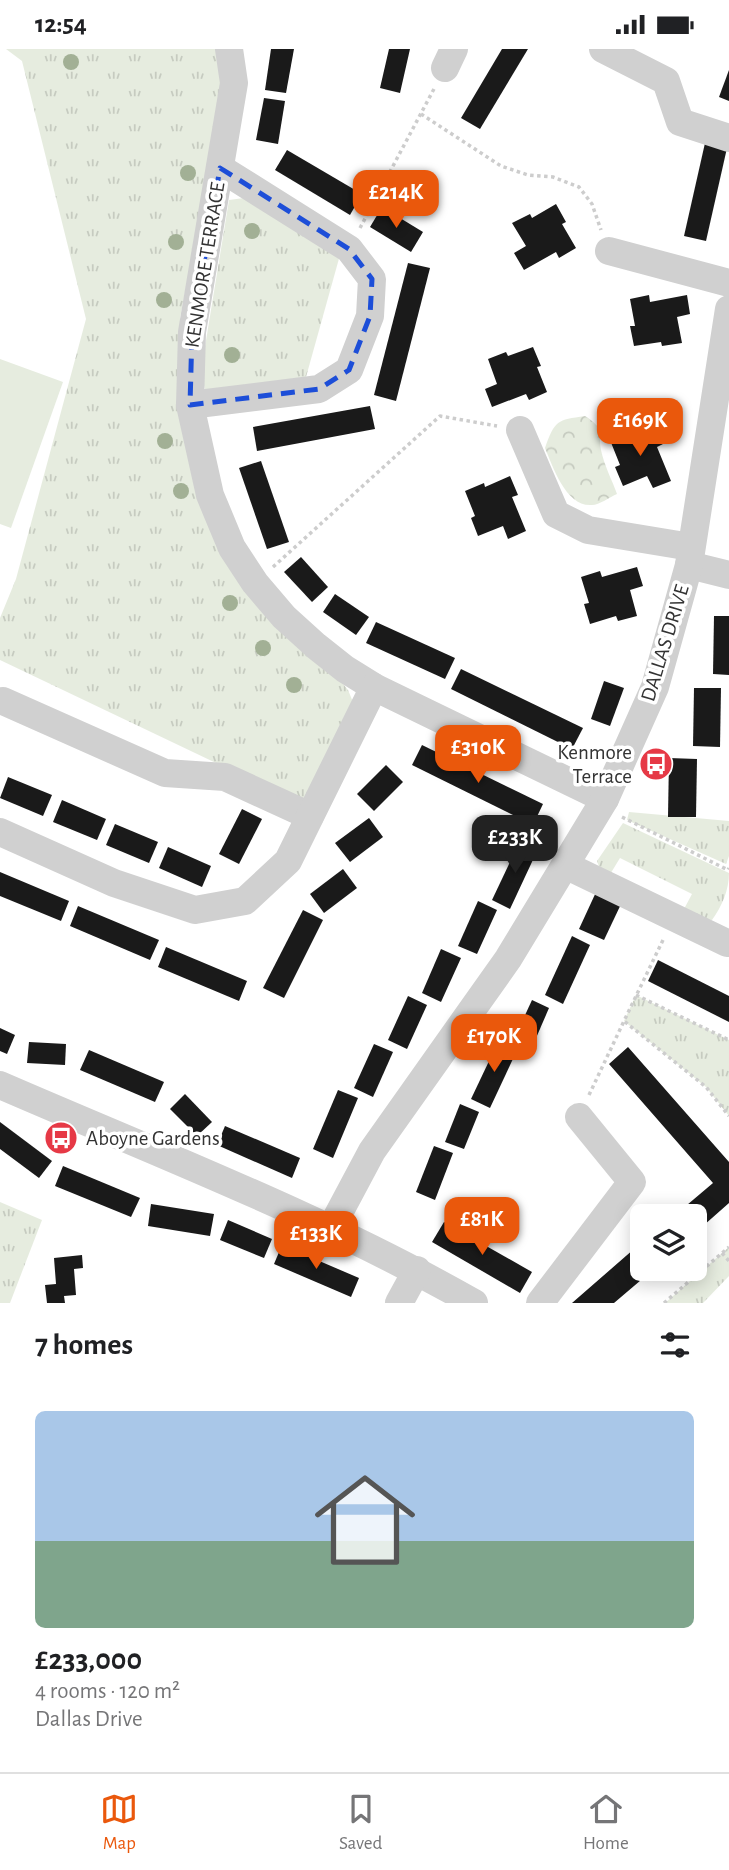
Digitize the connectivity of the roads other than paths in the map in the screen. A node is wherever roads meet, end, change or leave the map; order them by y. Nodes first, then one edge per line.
1 (229, 49) edge
2 (603, 49) edge
3 (729, 138) edge
4 (220, 168) junction
5 (609, 251) road end
6 (729, 283) edge
7 (729, 309) edge
8 (190, 405) junction
9 (520, 430) road end
10 (690, 556) junction
11 (729, 575) edge
12 (374, 687) junction
13 (4, 701) dead end
14 (602, 803) junction
15 (310, 816) junction
16 (0, 832) edge
17 (565, 865) junction
18 (727, 943) edge
19 (0, 1085) edge
20 (579, 1117) road end
21 (331, 1228) junction
22 (417, 1270) junction
23 (399, 1303) edge
24 (474, 1303) edge
25 (540, 1303) edge

1 - 4 street, KENMORE TERRACE
2 - 3 street
4 - 8 street, KENMORE TERRACE
4 - 8 street, KENMORE TERRACE
5 - 6 street
7 - 10 street, DALLAS DRIVE
8 - 12 street, KENMORE TERRACE
9 - 10 street
10 - 11 street
10 - 14 street, DALLAS DRIVE
12 - 14 street, KENMORE TERRACE
12 - 15 street
13 - 15 street
14 - 17 street, DALLAS DRIVE
15 - 16 street
17 - 18 street
17 - 21 street, DALLAS DRIVE
19 - 21 street
20 - 25 street
21 - 22 street
22 - 23 street
22 - 24 street

